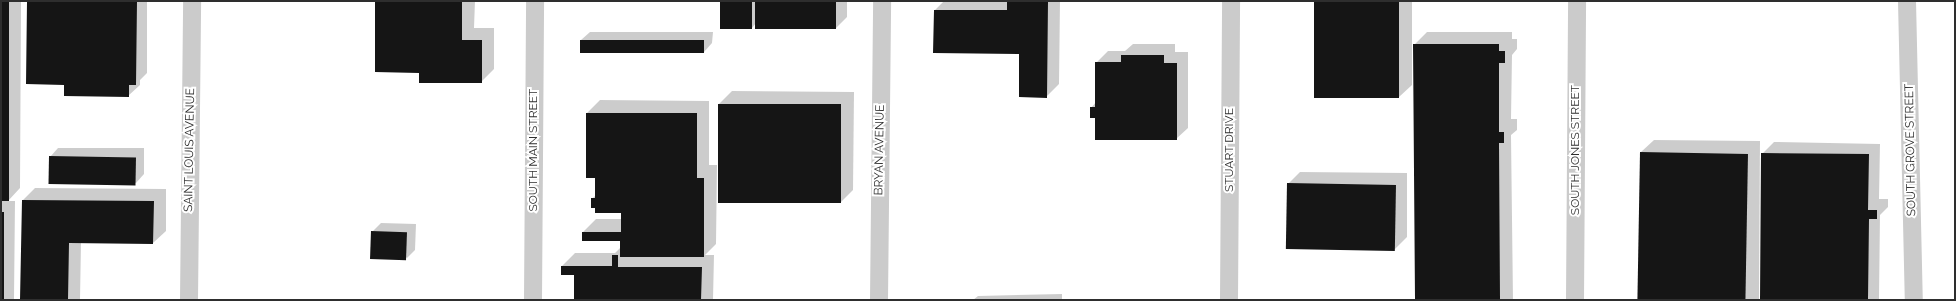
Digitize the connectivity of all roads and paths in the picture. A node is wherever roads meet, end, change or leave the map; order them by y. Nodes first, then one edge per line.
1 (192, 1) edge
2 (535, 1) edge
3 (882, 1) edge
4 (1231, 1) edge
5 (1577, 1) edge
6 (1907, 1) edge
7 (189, 300) edge
8 (533, 300) edge
9 (879, 300) edge
10 (1229, 300) edge
11 (1575, 300) edge
12 (1914, 300) edge

1 - 7 street, SAINT LOUIS AVENUE
2 - 8 street, SOUTH MAIN STREET
3 - 9 street, BRYAN AVENUE
4 - 10 street, STUART DRIVE
5 - 11 street, SOUTH JONES STREET
6 - 12 street, SOUTH GROVE STREET

